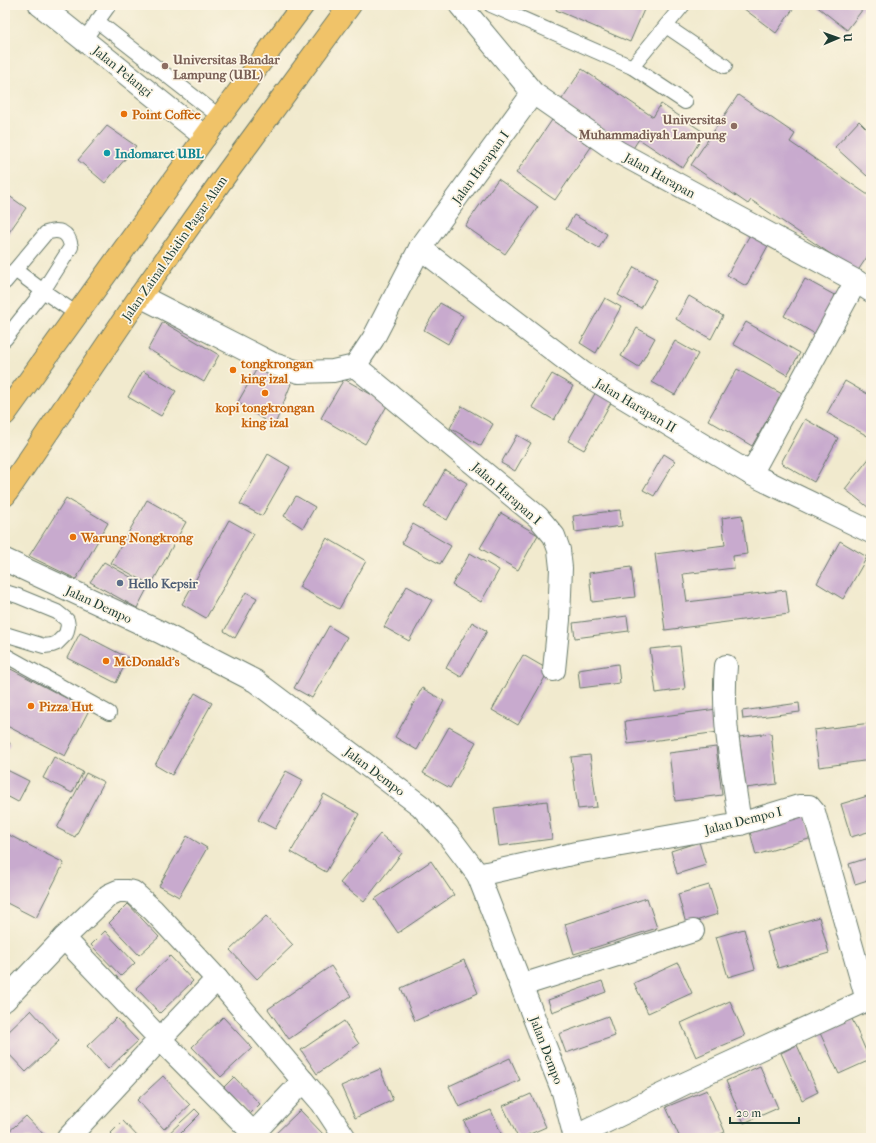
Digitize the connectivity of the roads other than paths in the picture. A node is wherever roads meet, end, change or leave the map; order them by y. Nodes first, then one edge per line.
1 (40, 5) edge
2 (109, 5) edge
3 (303, 5) edge
4 (350, 5) edge
5 (460, 5) edge
6 (491, 5) edge
7 (683, 5) edge
8 (97, 21) junction
9 (666, 26) junction
10 (84, 40) junction
11 (725, 66) dead end
12 (632, 67) junction
13 (533, 93) junction
14 (685, 102) dead end
15 (220, 117) junction
16 (205, 137) junction
17 (420, 248) junction
18 (15, 270) junction
19 (5, 282) edge
20 (864, 286) edge
21 (43, 291) junction
22 (140, 296) junction
23 (77, 314) junction
24 (5, 339) edge
25 (355, 366) junction
26 (5, 414) edge
27 (751, 474) junction
28 (5, 495) edge
29 (871, 532) edge
30 (5, 560) edge
31 (5, 592) edge
32 (5, 634) edge
33 (5, 655) edge
34 (726, 666) dead end
35 (554, 670) dead end
36 (109, 713) dead end
37 (740, 824) junction
38 (478, 875) junction
39 (693, 931) dead end
40 (64, 938) junction
41 (217, 980) junction
42 (522, 985) junction
43 (869, 999) edge
44 (5, 1000) edge
45 (160, 1038) junction
46 (303, 1081) junction
47 (251, 1136) edge
48 (68, 1138) edge
49 (345, 1138) edge
50 (575, 1138) edge

1 - 10 street, Jalan Pelangi
2 - 8 lane
3 - 15 highway
4 - 22 highway, Jalan Zainal Abidin Pagar Alam
5 - 13 street, Jalan Harapan
6 - 12 lane
7 - 9 lane
8 - 10 lane
8 - 15 lane
9 - 11 lane
9 - 12 lane
10 - 16 street, Jalan Pelangi
12 - 14 lane
13 - 17 street, Jalan Harapan I
13 - 20 street, Jalan Harapan
15 - 16 highway
16 - 23 highway
17 - 25 street, Jalan Harapan I
17 - 27 street, Jalan Harapan II
18 - 19 lane
18 - 21 lane
18 - 21 lane
20 - 27 street
21 - 23 lane
21 - 24 lane
22 - 25 street
22 - 28 highway, Jalan Zainal Abidin Pagar Alam
23 - 26 highway
25 - 35 street, Jalan Harapan I
27 - 29 street, Jalan Harapan II
30 - 38 street, Jalan Dempo
31 - 32 lane
33 - 36 lane
34 - 37 street
37 - 38 street, Jalan Dempo I
37 - 43 street, Jalan Dempo I
38 - 42 street, Jalan Dempo
39 - 42 street
40 - 41 street
40 - 44 street
40 - 45 street
41 - 45 street
41 - 46 street
42 - 50 street, Jalan Dempo
43 - 50 street
45 - 47 street
45 - 48 street
46 - 47 street
46 - 49 street

